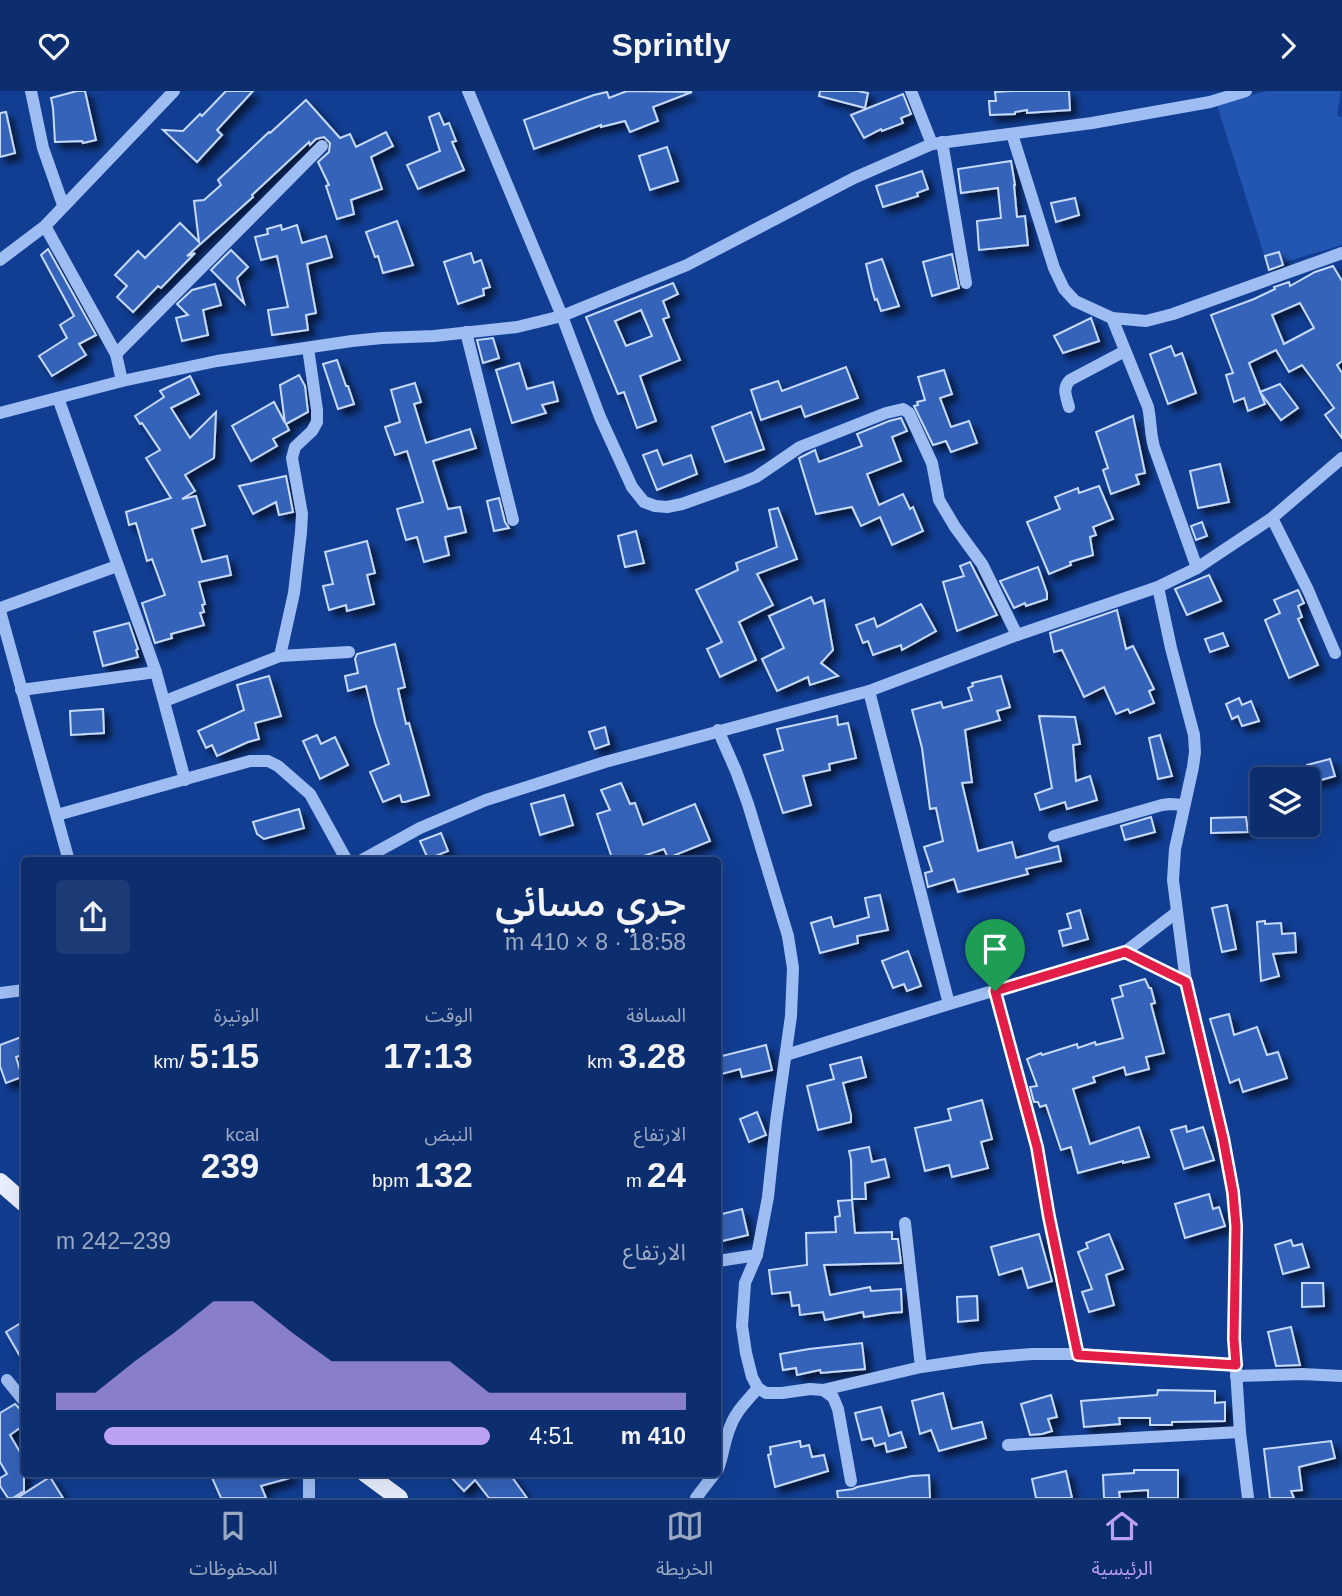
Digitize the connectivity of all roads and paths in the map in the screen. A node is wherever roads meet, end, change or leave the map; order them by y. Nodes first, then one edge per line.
1 (30, 91) edge
2 (174, 91) edge
3 (468, 91) edge
4 (911, 91) edge
5 (1247, 91) edge
6 (1208, 96) edge
7 (1012, 134) junction
8 (937, 143) junction
9 (322, 146) dead end
10 (63, 205) junction
11 (45, 226) junction
12 (1342, 253) edge
13 (0, 260) edge
14 (965, 283) dead end
15 (562, 316) junction
16 (1112, 319) junction
17 (466, 332) junction
18 (308, 348) junction
19 (1125, 351) junction
20 (116, 354) junction
21 (122, 381) junction
22 (58, 398) junction
23 (1069, 407) dead end
24 (0, 413) edge
25 (1342, 459) edge
26 (1272, 518) junction
27 (513, 520) dead end
28 (117, 566) junction
29 (1197, 568) junction
30 (1158, 587) junction
31 (0, 609) edge
32 (1017, 635) junction
33 (349, 652) dead end
34 (1335, 653) dead end
35 (280, 656) junction
36 (156, 672) junction
37 (22, 690) junction
38 (869, 691) junction
39 (165, 701) junction
40 (718, 730) junction
41 (185, 779) junction
42 (1184, 805) junction
43 (57, 815) junction
44 (1054, 836) dead end
45 (68, 857) edge
46 (345, 857) edge
47 (367, 857) edge
48 (1177, 912) junction
49 (1125, 952) junction
50 (1186, 982) junction
51 (21, 990) edge
52 (995, 991) junction
53 (0, 993) edge
54 (949, 1004) junction
55 (786, 1055) junction
56 (0, 1182) edge
57 (21, 1200) edge
58 (905, 1223) dead end
59 (757, 1255) junction
60 (721, 1261) edge
61 (1078, 1355) junction
62 (921, 1367) junction
63 (1236, 1370) junction
64 (1342, 1376) edge
65 (7, 1380) dead end
66 (758, 1388) junction
67 (823, 1390) junction
68 (21, 1397) edge
69 (1240, 1432) junction
70 (1008, 1445) dead end
71 (721, 1461) edge
72 (309, 1477) edge
73 (371, 1477) edge
74 (712, 1477) edge
75 (851, 1481) dead end
76 (309, 1498) edge
77 (400, 1498) edge
78 (696, 1498) edge
79 (1248, 1498) edge

1 - 10 street
2 - 10 street
3 - 15 street
4 - 8 street
5 - 6 street
6 - 7 street
7 - 8 street
7 - 16 street
8 - 14 street
8 - 15 street
9 - 20 street
10 - 11 street
11 - 13 street
11 - 20 street
12 - 16 street
15 - 17 street
15 - 32 street
16 - 19 street
17 - 18 street
17 - 27 street
18 - 21 street
18 - 35 street
19 - 23 street
19 - 29 street
20 - 21 street
21 - 22 street
22 - 24 street
22 - 28 street
25 - 26 street
26 - 29 street
26 - 34 street
28 - 31 street
28 - 36 street
29 - 30 street
30 - 32 street
30 - 42 street
31 - 37 street
32 - 38 street
33 - 35 street
35 - 39 street
36 - 37 street
36 - 39 street
37 - 43 street
38 - 40 street
38 - 54 street
39 - 41 street
40 - 47 street
40 - 55 street
41 - 43 street
41 - 46 street
42 - 44 street
42 - 48 street
43 - 45 street
48 - 49 street
48 - 50 street
49 - 50 street
49 - 52 street
50 - 63 street
51 - 53 street
52 - 54 street
52 - 61 street
54 - 55 street
55 - 59 street
56 - 57 main road
58 - 62 street
59 - 60 street
59 - 66 street
61 - 62 street
61 - 63 street
62 - 67 street
63 - 64 street
63 - 69 street
65 - 68 street
66 - 67 street
66 - 71 street
67 - 75 street
69 - 70 street
69 - 79 street
72 - 76 street
73 - 77 main road
74 - 78 street

